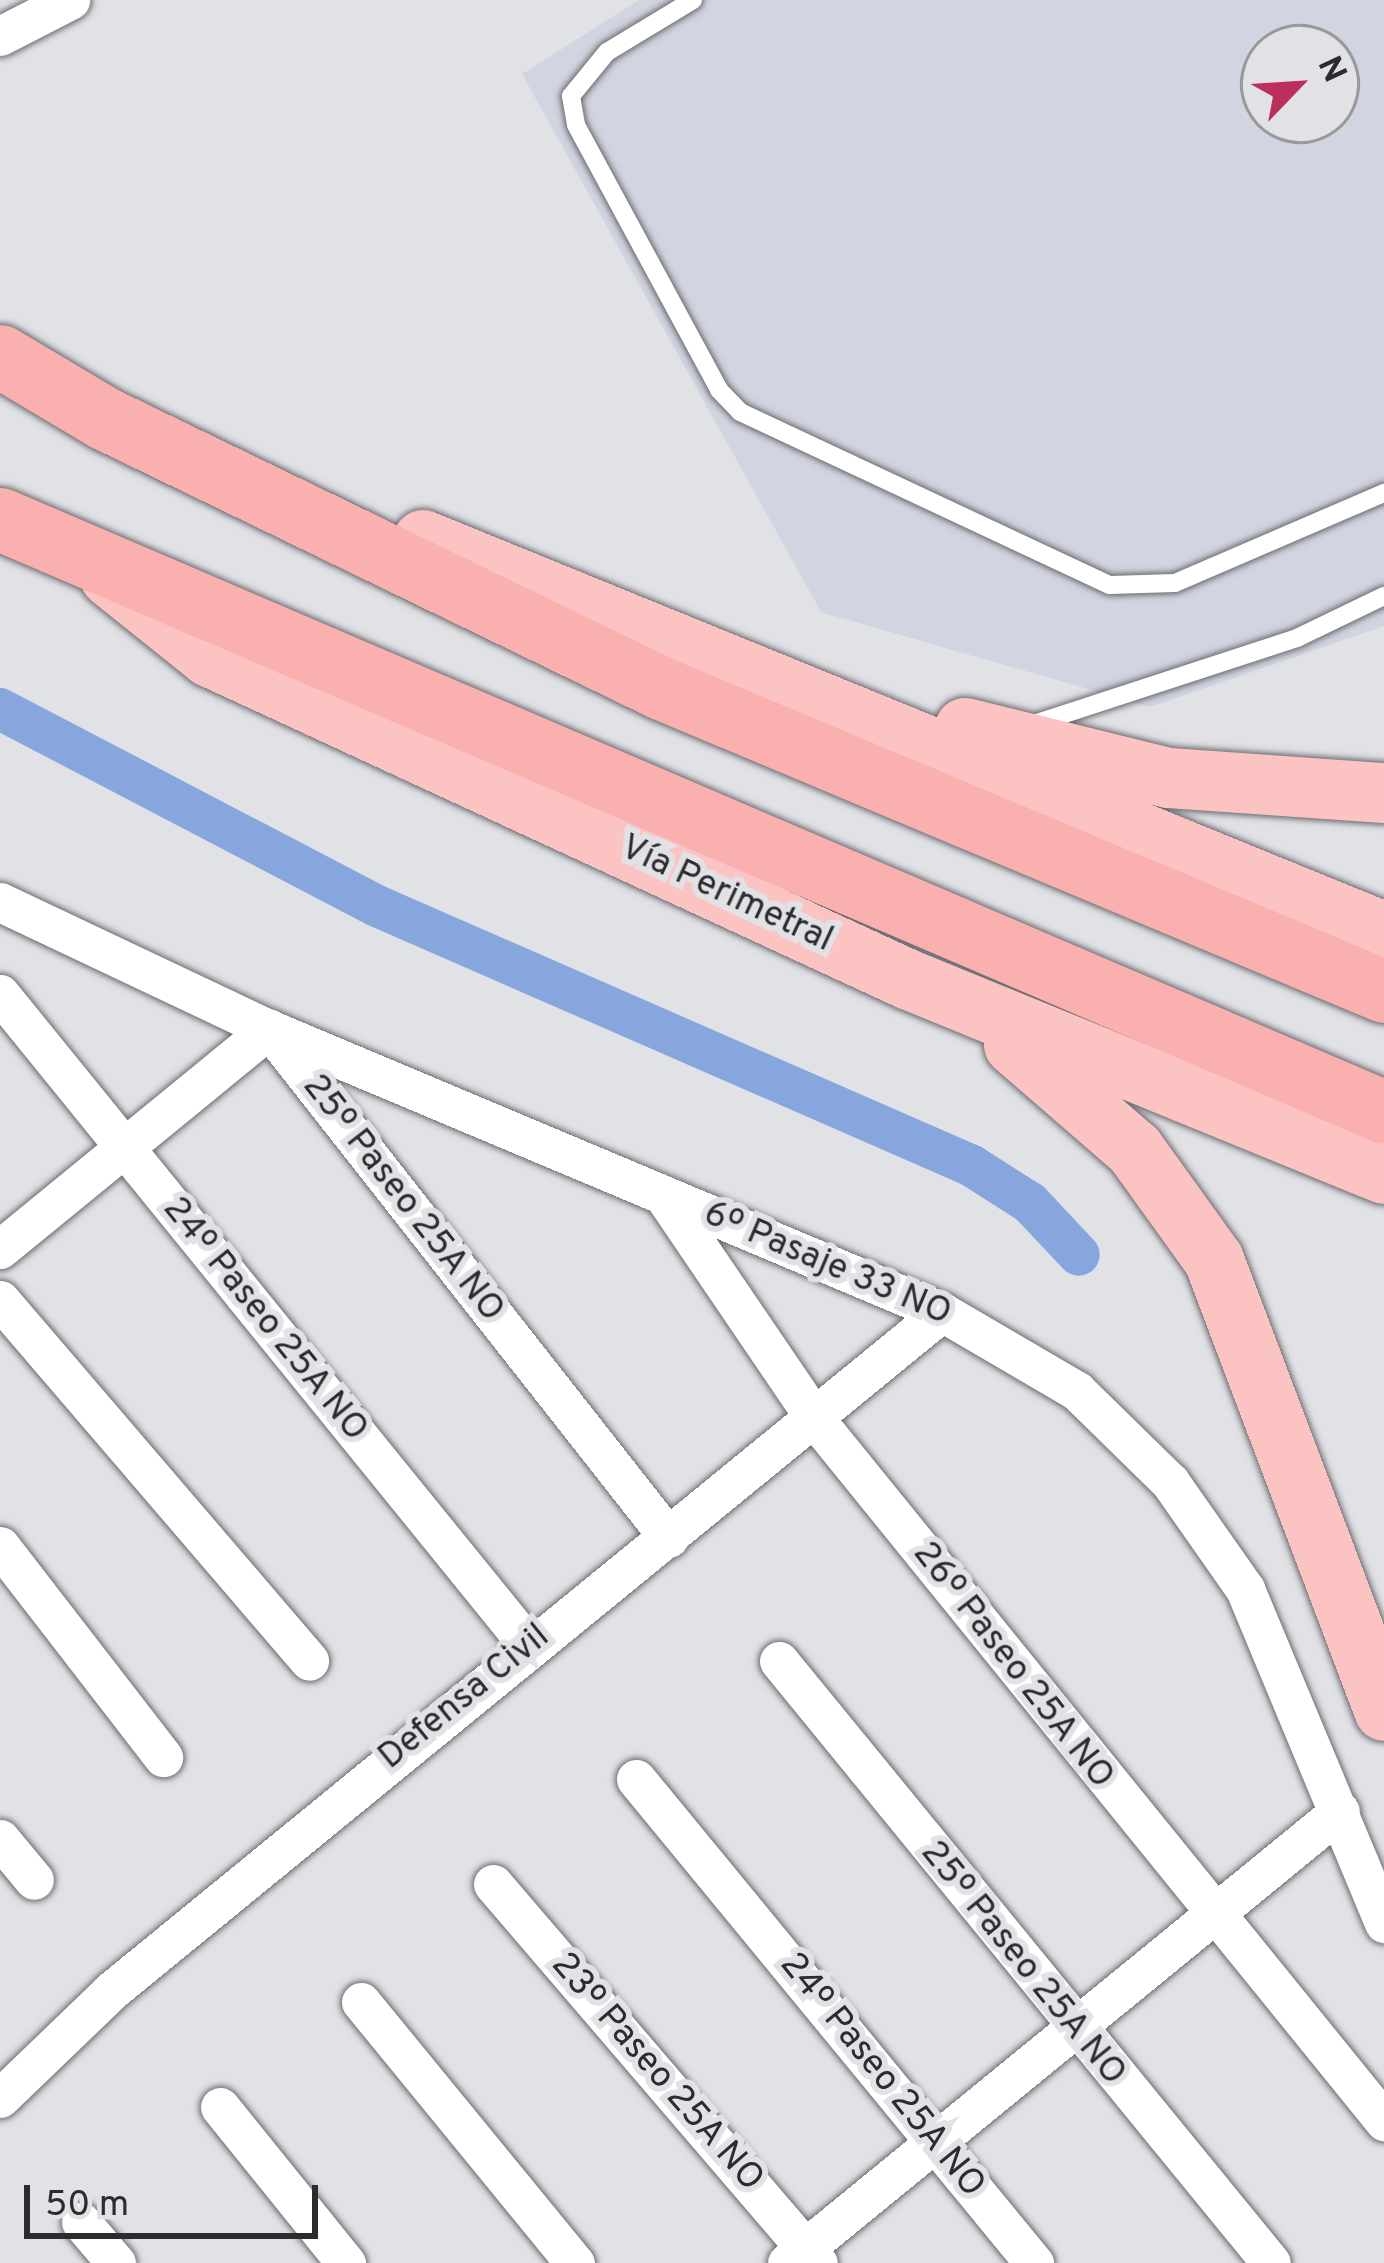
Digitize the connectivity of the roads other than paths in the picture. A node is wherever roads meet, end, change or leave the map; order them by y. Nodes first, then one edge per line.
1 (70, 0) edge
2 (693, 0) edge
3 (0, 36) edge
4 (0, 356) edge
5 (104, 418) junction
6 (1384, 493) edge
7 (0, 519) edge
8 (95, 566) junction
9 (1384, 596) edge
10 (809, 694) junction
11 (1000, 735) junction
12 (1384, 793) edge
13 (0, 902) edge
14 (1384, 932) edge
15 (907, 979) junction
16 (1384, 991) edge
17 (0, 994) edge
18 (269, 1029) junction
19 (1384, 1112) edge
20 (121, 1144) junction
21 (1384, 1174) edge
22 (663, 1195) junction
23 (0, 1249) edge
24 (0, 1300) edge
25 (942, 1312) junction
26 (815, 1418) junction
27 (668, 1538) junction
28 (0, 1546) edge
29 (529, 1646) junction
30 (309, 1661) dead end
31 (779, 1661) dead end
32 (1384, 1711) edge
33 (163, 1757) dead end
34 (636, 1779) dead end
35 (1340, 1811) junction
36 (0, 1839) edge
37 (34, 1880) dead end
38 (493, 1884) dead end
39 (1210, 1917) junction
40 (1384, 1923) edge
41 (362, 2002) dead end
42 (1072, 2029) junction
43 (0, 2098) edge
44 (220, 2107) dead end
45 (1384, 2120) edge
46 (935, 2140) junction
47 (81, 2222) dead end
48 (804, 2258) edge
49 (116, 2263) edge
50 (346, 2263) edge
51 (575, 2263) edge
52 (1034, 2263) edge
53 (1271, 2263) edge

1 - 3 street
2 - 6 lane
4 - 5 highway
5 - 10 main road
5 - 16 highway
7 - 8 highway, Vía Perimetral
8 - 15 main road, Vía Perimetral
8 - 19 highway, Vía Perimetral
9 - 11 lane
10 - 11 main road
10 - 14 main road
11 - 12 main road
13 - 18 street, 6º Pasaje 33 NO
15 - 21 main road, Vía Perimetral
15 - 32 main road
17 - 20 street, 24º Paseo 25A NO
18 - 20 street
18 - 22 street, 6º Pasaje 33 NO
18 - 27 street, 25º Paseo 25A NO
20 - 23 street
20 - 29 street, 24º Paseo 25A NO
22 - 25 street, 6º Pasaje 33 NO
22 - 26 street, 26º Paseo 25A NO
24 - 30 street
25 - 26 street, Defensa Civil
25 - 35 street, 6º Pasaje 33 NO
26 - 27 street, Defensa Civil
26 - 39 street, 26º Paseo 25A NO
27 - 29 street, Defensa Civil
28 - 33 street
29 - 43 street, Defensa Civil
31 - 42 street, 25º Paseo 25A NO
34 - 46 street, 24º Paseo 25A NO
35 - 39 street
35 - 40 street, 6º Pasaje 33 NO
36 - 37 street
38 - 48 street, 23º Paseo 25A NO
39 - 42 street
39 - 45 street, 26º Paseo 25A NO
41 - 51 street
42 - 46 street
42 - 53 street, 25º Paseo 25A NO
44 - 50 street
46 - 48 street
46 - 52 street, 24º Paseo 25A NO
47 - 49 street

